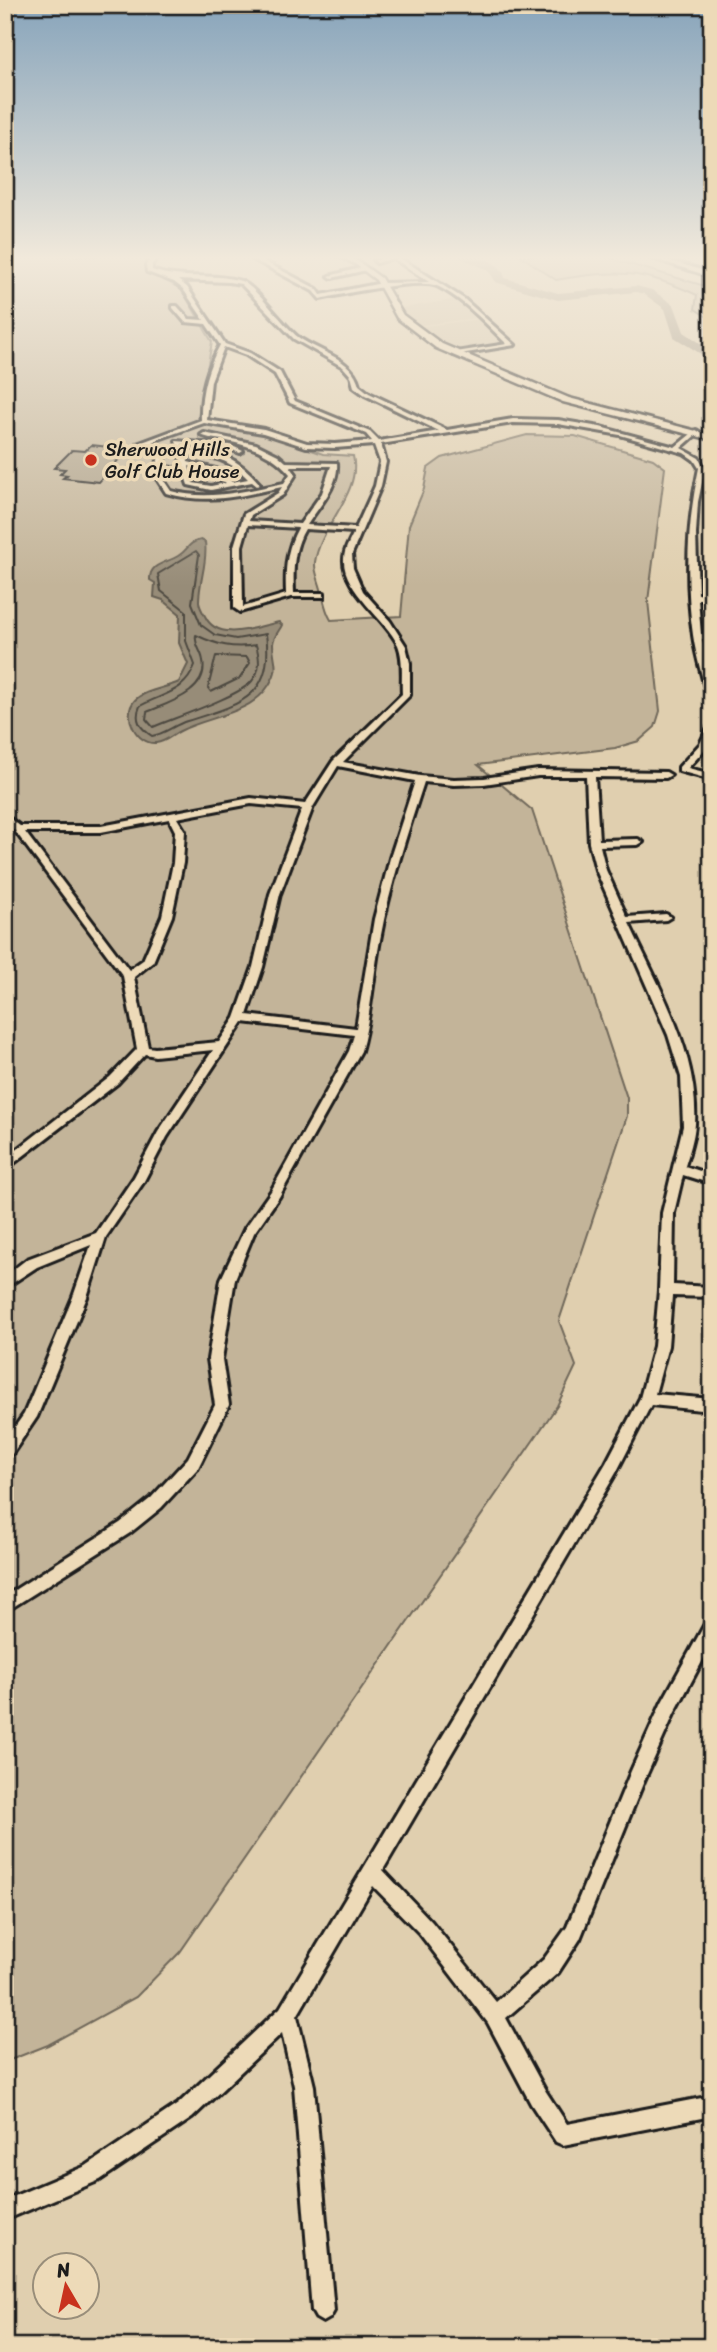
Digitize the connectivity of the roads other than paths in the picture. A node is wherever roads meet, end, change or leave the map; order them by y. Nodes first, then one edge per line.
1 (215, 366) edge
2 (267, 366) edge
3 (345, 366) edge
4 (483, 366) edge
5 (204, 420) junction
6 (447, 432) junction
7 (696, 432) junction
8 (204, 435) dead end
9 (712, 438) edge
10 (377, 443) junction
11 (676, 449) junction
12 (240, 451) dead end
13 (184, 453) junction
14 (286, 464) junction
15 (187, 468) junction
16 (161, 469) junction
17 (253, 480) junction
18 (230, 484) junction
19 (288, 484) junction
20 (262, 489) junction
21 (245, 523) junction
22 (303, 526) junction
23 (359, 530) junction
24 (290, 595) junction
25 (321, 595) dead end
26 (694, 596) junction
27 (712, 597) edge
28 (696, 636) junction
29 (712, 637) edge
30 (710, 680) edge
31 (712, 699) edge
32 (712, 727) edge
33 (336, 763) junction
34 (590, 773) junction
35 (666, 775) dead end
36 (712, 777) edge
37 (420, 779) junction
38 (308, 807) junction
39 (172, 817) junction
40 (5, 818) edge
41 (18, 829) junction
42 (638, 842) dead end
43 (594, 844) junction
44 (666, 917) dead end
45 (623, 920) junction
46 (128, 976) junction
47 (240, 1018) junction
48 (362, 1032) junction
49 (222, 1045) junction
50 (143, 1050) junction
51 (5, 1166) edge
52 (680, 1169) junction
53 (712, 1180) edge
54 (100, 1236) junction
55 (5, 1283) edge
56 (666, 1290) junction
57 (712, 1292) edge
58 (647, 1399) junction
59 (712, 1405) edge
60 (5, 1453) edge
61 (5, 1605) edge
62 (712, 1627) edge
63 (370, 1871) junction
64 (288, 2015) junction
65 (495, 2016) junction
66 (712, 2106) edge
67 (5, 2210) edge
68 (323, 2311) dead end

1 - 5 street
2 - 10 street
3 - 6 street
4 - 7 street
5 - 10 street
5 - 16 street
6 - 10 street
6 - 11 street
7 - 9 street
7 - 11 street
8 - 14 street
10 - 23 street
11 - 26 street
12 - 13 street
13 - 15 street
13 - 17 street
14 - 19 street
14 - 22 street
15 - 16 street
15 - 18 street
15 - 18 street
16 - 20 street
17 - 18 street
17 - 20 street
19 - 20 street
19 - 21 street
21 - 22 street
21 - 24 street
22 - 23 street
22 - 24 street
23 - 33 street
24 - 25 street
26 - 27 street
26 - 28 street
28 - 29 street
28 - 30 street
30 - 31 street
32 - 36 street
33 - 37 street
33 - 38 street
34 - 35 street
34 - 37 street
34 - 43 street
37 - 48 street
38 - 39 street
38 - 47 street
39 - 41 street
39 - 46 street
40 - 41 street
41 - 46 street
42 - 43 street
43 - 45 street
44 - 45 street
45 - 52 street
46 - 50 street
47 - 48 street
47 - 49 street
48 - 61 street
49 - 50 street
49 - 54 street
50 - 51 street
52 - 53 street
52 - 56 street
54 - 55 street
54 - 60 street
56 - 57 street
56 - 58 street
58 - 59 street
58 - 63 street
62 - 65 street
63 - 64 street
63 - 65 street
64 - 67 street
64 - 68 street
65 - 66 street

